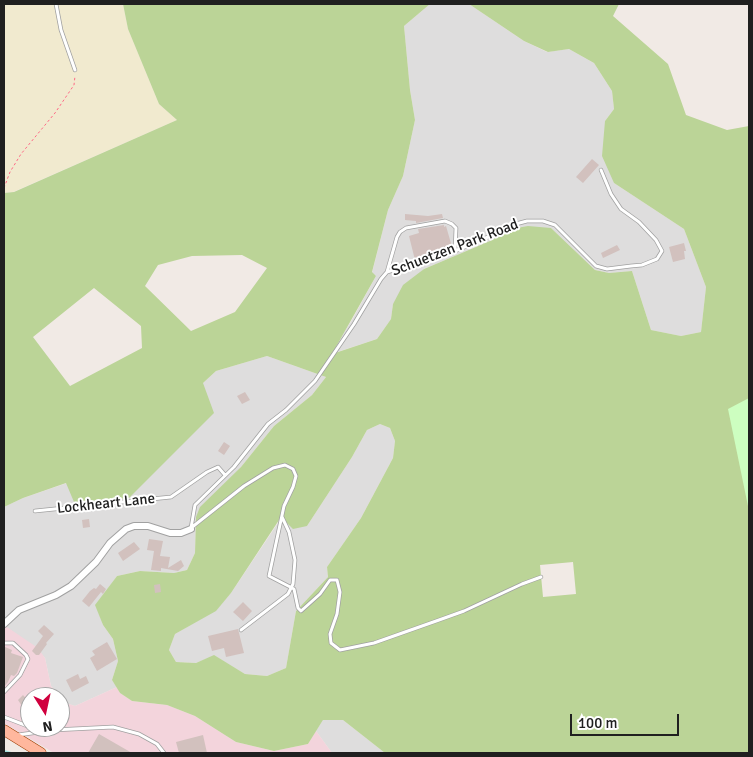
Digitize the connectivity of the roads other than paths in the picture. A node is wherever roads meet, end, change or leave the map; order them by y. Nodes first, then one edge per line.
1 (56, 4) edge
2 (75, 70) road end
3 (601, 170) dead end
4 (455, 251) junction
5 (387, 272) junction
6 (225, 475) junction
7 (35, 512) dead end
8 (282, 517) junction
9 (191, 528) junction
10 (541, 577) dead end
11 (291, 588) junction
12 (4, 624) edge
13 (241, 630) dead end
14 (4, 643) edge
15 (4, 692) edge
16 (4, 717) edge
17 (20, 723) edge
18 (70, 729) edge
19 (8, 732) edge
20 (42, 753) edge
21 (164, 753) edge

1 - 2 lane
3 - 4 lane, Schuetzen Park Road
4 - 5 lane, Schuetzen Park Road
4 - 5 lane
5 - 6 lane, Schuetzen Park Road
6 - 7 lane, Lockheart Lane
6 - 9 lane, Schuetzen Park Road
8 - 9 lane
8 - 11 lane
8 - 11 lane
9 - 12 street
10 - 11 lane
11 - 13 lane
14 - 15 lane
16 - 17 lane
18 - 21 lane
19 - 20 main road

